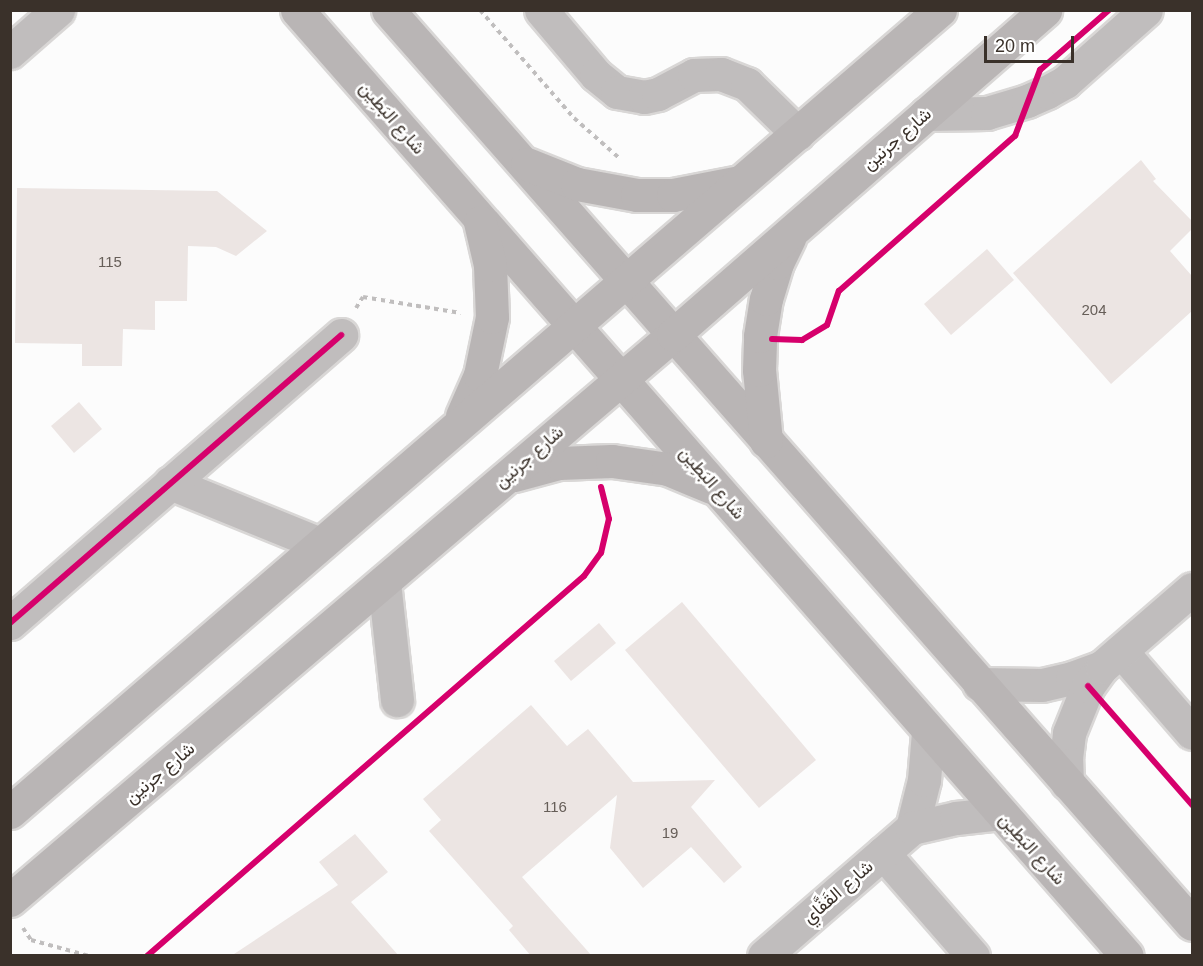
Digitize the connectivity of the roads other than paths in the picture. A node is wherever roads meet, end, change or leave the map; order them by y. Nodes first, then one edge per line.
1 (58, 10) edge
2 (297, 10) edge
3 (388, 10) edge
4 (542, 10) edge
5 (1045, 10) edge
6 (1146, 10) edge
7 (934, 13) edge
8 (10, 52) edge
9 (926, 114) junction
10 (798, 134) junction
11 (519, 160) junction
12 (744, 180) junction
13 (477, 215) junction
14 (793, 230) junction
15 (626, 281) junction
16 (574, 325) junction
17 (341, 335) road end
18 (673, 335) junction
19 (621, 379) junction
20 (455, 427) junction
21 (765, 441) junction
22 (506, 477) junction
23 (170, 483) junction
24 (720, 492) junction
25 (320, 544) junction
26 (384, 582) junction
27 (1192, 589) edge
28 (10, 623) edge
29 (1111, 659) junction
30 (979, 684) junction
31 (397, 700) dead end
32 (1192, 730) edge
33 (928, 732) junction
34 (1066, 783) junction
35 (10, 813) edge
36 (1001, 813) junction
37 (912, 828) junction
38 (883, 853) junction
39 (15, 911) edge
40 (1192, 924) edge
41 (764, 956) edge
42 (973, 956) edge
43 (1127, 956) edge

1 - 8 street
2 - 13 main road, شارع البَطِين
3 - 11 main road
4 - 10 street
5 - 9 main road, شارع جرنين
6 - 9 street
7 - 10 main road
9 - 14 main road, شارع جرنين
10 - 12 main road
11 - 12 main road
11 - 15 main road
12 - 15 main road
13 - 16 main road, شارع البَطِين
13 - 20 main road
14 - 18 main road, شارع جرنين
14 - 21 main road
15 - 16 main road
15 - 18 main road
16 - 19 main road, شارع البَطِين
16 - 20 main road
17 - 23 street
18 - 19 main road, شارع جرنين
18 - 21 main road
19 - 22 main road, شارع جرنين
19 - 24 main road, شارع البَطِين
20 - 25 main road
21 - 30 main road
22 - 24 main road
22 - 26 main road, شارع جرنين
23 - 25 street
23 - 28 street
24 - 33 main road, شارع البَطِين
25 - 35 main road
26 - 31 street
26 - 39 main road, شارع جرنين
27 - 29 street
29 - 30 street
29 - 32 street
29 - 34 street
30 - 34 main road
33 - 36 main road, شارع البَطِين
33 - 37 street
34 - 40 main road
36 - 37 street, شارع القَفَّاي
36 - 43 main road, شارع البَطِين
37 - 38 street, شارع القَفَّاي
38 - 41 street, شارع القَفَّاي
38 - 42 street

